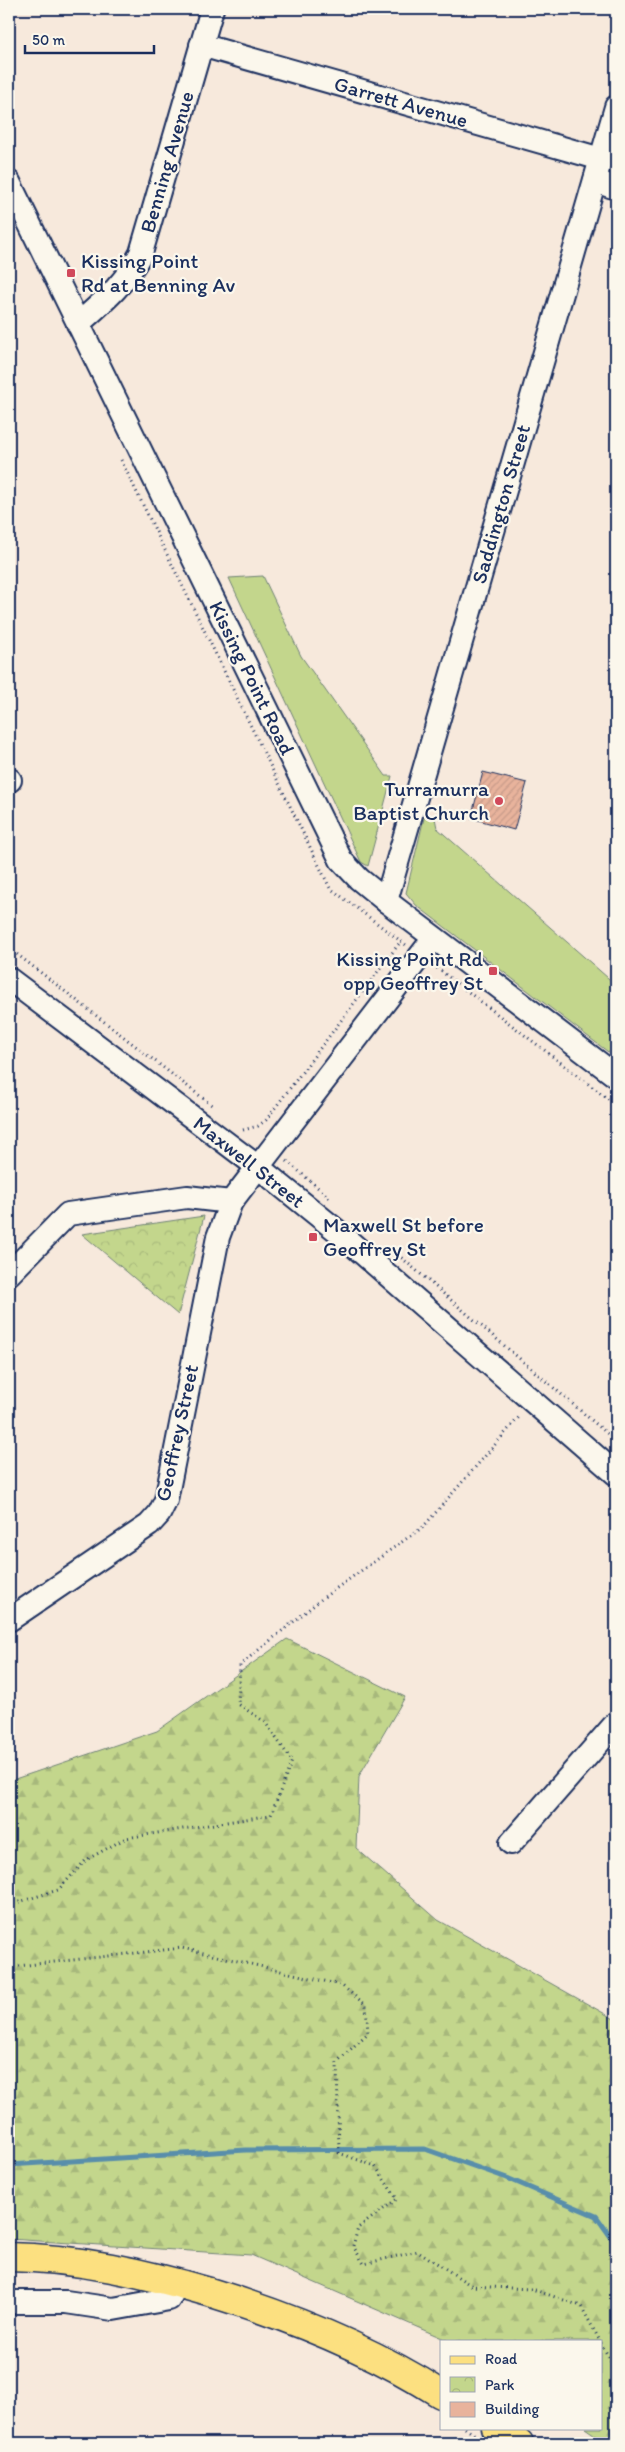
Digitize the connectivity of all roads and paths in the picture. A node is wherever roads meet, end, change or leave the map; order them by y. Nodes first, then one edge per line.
1 (212, 9) edge
2 (201, 45) junction
3 (616, 107) edge
4 (601, 160) junction
5 (595, 181) junction
6 (9, 182) edge
7 (616, 188) edge
8 (78, 324) junction
9 (386, 901) junction
10 (434, 938) junction
11 (401, 941) dead end
12 (9, 948) edge
13 (437, 968) dead end
14 (9, 979) edge
15 (616, 1076) edge
16 (616, 1104) edge
17 (220, 1112) dead end
18 (235, 1124) dead end
19 (243, 1130) junction
20 (251, 1136) dead end
21 (285, 1159) dead end
22 (258, 1167) junction
23 (231, 1202) junction
24 (338, 1204) dead end
25 (383, 1242) dead end
26 (9, 1274) edge
27 (532, 1401) junction
28 (616, 1441) edge
29 (616, 1474) edge
30 (9, 1620) edge
31 (616, 1723) edge
32 (511, 1844) dead end
33 (9, 1904) edge
34 (9, 1967) edge
35 (9, 2256) edge
36 (178, 2283) junction
37 (9, 2302) edge
38 (600, 2340) edge
39 (602, 2344) edge
40 (616, 2371) edge
41 (440, 2393) edge
42 (499, 2430) edge
43 (519, 2443) edge

1 - 2 street, Benning Avenue
2 - 4 street, Garrett Avenue
2 - 8 street, Benning Avenue
3 - 4 street, Saddington Street
4 - 5 street, Saddington Street
5 - 7 street
5 - 9 street, Saddington Street
6 - 8 street, Kissing Point Road
8 - 9 street, Kissing Point Road
9 - 10 street, Kissing Point Road
10 - 15 street, Kissing Point Road
10 - 22 street, Geoffrey Street
11 - 19 path
12 - 17 path
13 - 16 path
14 - 22 street, Maxwell Street
18 - 19 path
19 - 20 path
21 - 24 path
22 - 23 street, Geoffrey Street
22 - 27 street, Maxwell Street
23 - 26 street
23 - 30 street, Geoffrey Street
25 - 28 path
27 - 29 street, Maxwell Street
27 - 33 path
31 - 32 street
34 - 38 path
35 - 36 main road
36 - 37 street
36 - 41 main road
39 - 40 path
42 - 43 main road

